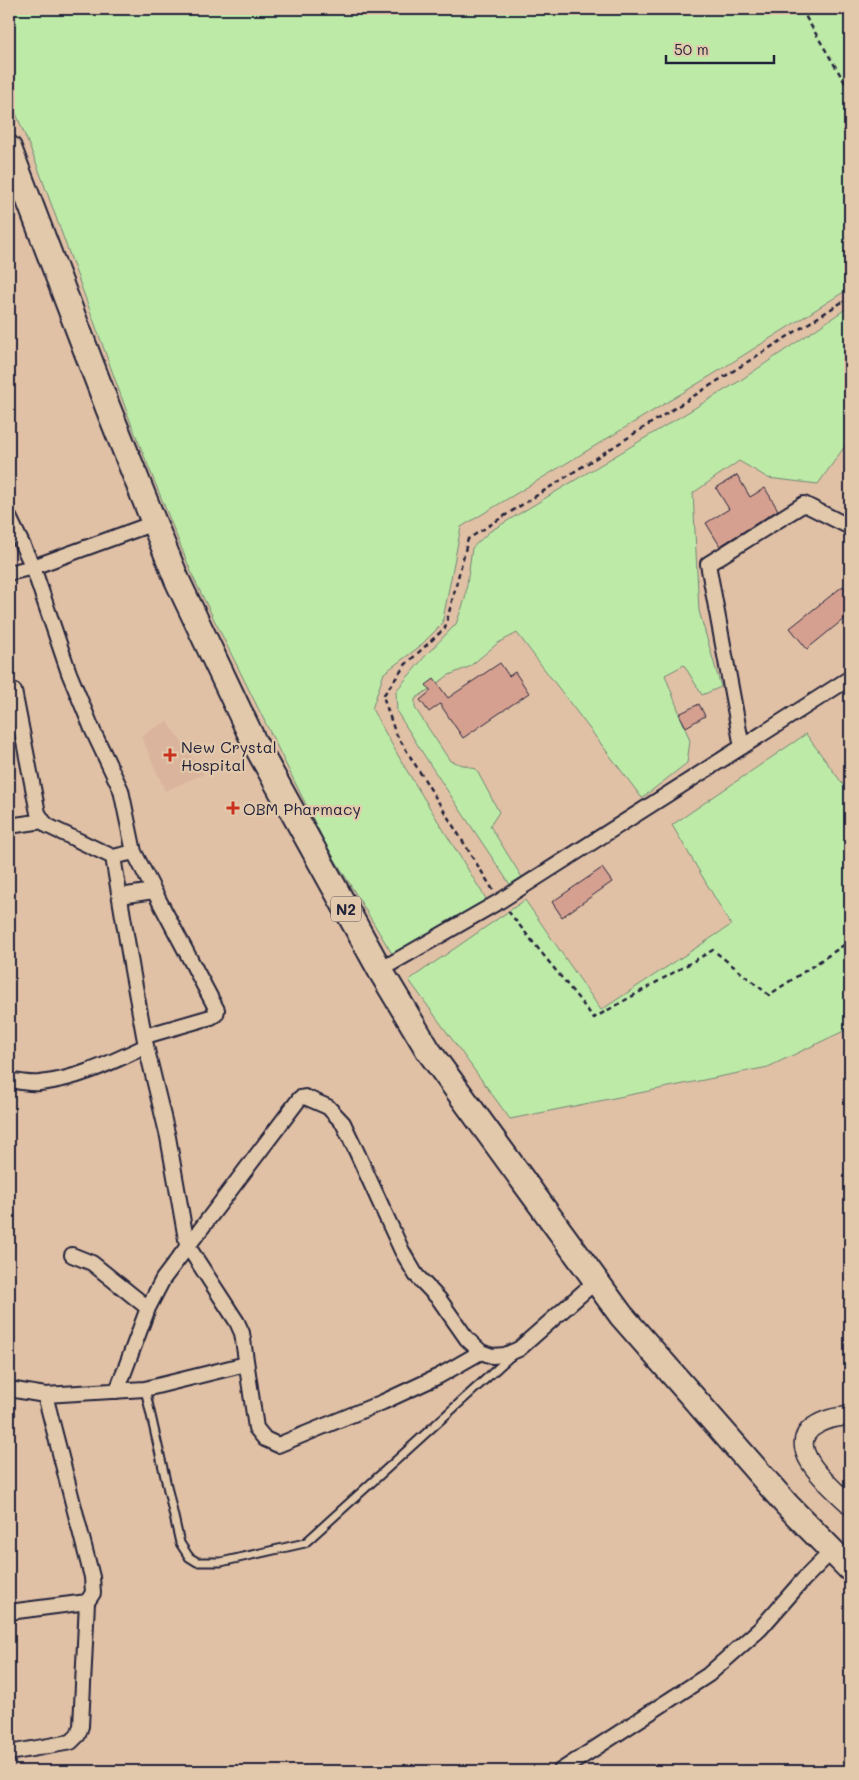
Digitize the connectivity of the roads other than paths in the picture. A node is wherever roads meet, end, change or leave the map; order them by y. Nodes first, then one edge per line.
1 (9, 148) edge
2 (15, 180) edge
3 (9, 517) edge
4 (154, 522) junction
5 (850, 527) edge
6 (33, 568) junction
7 (9, 573) edge
8 (850, 678) edge
9 (14, 691) dead end
10 (742, 747) junction
11 (42, 821) junction
12 (9, 826) edge
13 (134, 852) junction
14 (113, 857) junction
15 (154, 891) junction
16 (120, 896) junction
17 (380, 970) junction
18 (146, 1041) junction
19 (9, 1080) edge
20 (188, 1245) junction
21 (72, 1255) dead end
22 (596, 1281) junction
23 (148, 1308) junction
24 (519, 1349) junction
25 (480, 1352) junction
26 (246, 1364) junction
27 (9, 1389) edge
28 (144, 1389) junction
29 (117, 1391) junction
30 (45, 1395) junction
31 (850, 1416) edge
32 (850, 1505) edge
33 (832, 1551) junction
34 (850, 1569) edge
35 (87, 1602) junction
36 (9, 1612) edge
37 (9, 1753) edge
38 (560, 1771) edge

1 - 2 highway, N2
2 - 4 highway, N2
3 - 6 street
4 - 6 street
4 - 17 highway, N2
5 - 10 street
6 - 7 street
6 - 13 street
8 - 10 street
9 - 11 street
10 - 17 street
11 - 12 street
11 - 14 street
13 - 14 street
13 - 15 street
14 - 16 street
15 - 16 street
15 - 18 street
16 - 18 street
17 - 22 highway, N2
18 - 19 street
18 - 20 street
20 - 23 street
20 - 25 street
20 - 26 street
21 - 23 street
22 - 24 street
22 - 33 highway, N2
23 - 29 street
24 - 25 street
24 - 28 lane
25 - 26 street
26 - 28 street
27 - 30 street
28 - 29 street
29 - 30 street
30 - 35 street
31 - 32 street
33 - 34 highway, N2
33 - 38 street
35 - 36 street
35 - 37 street

